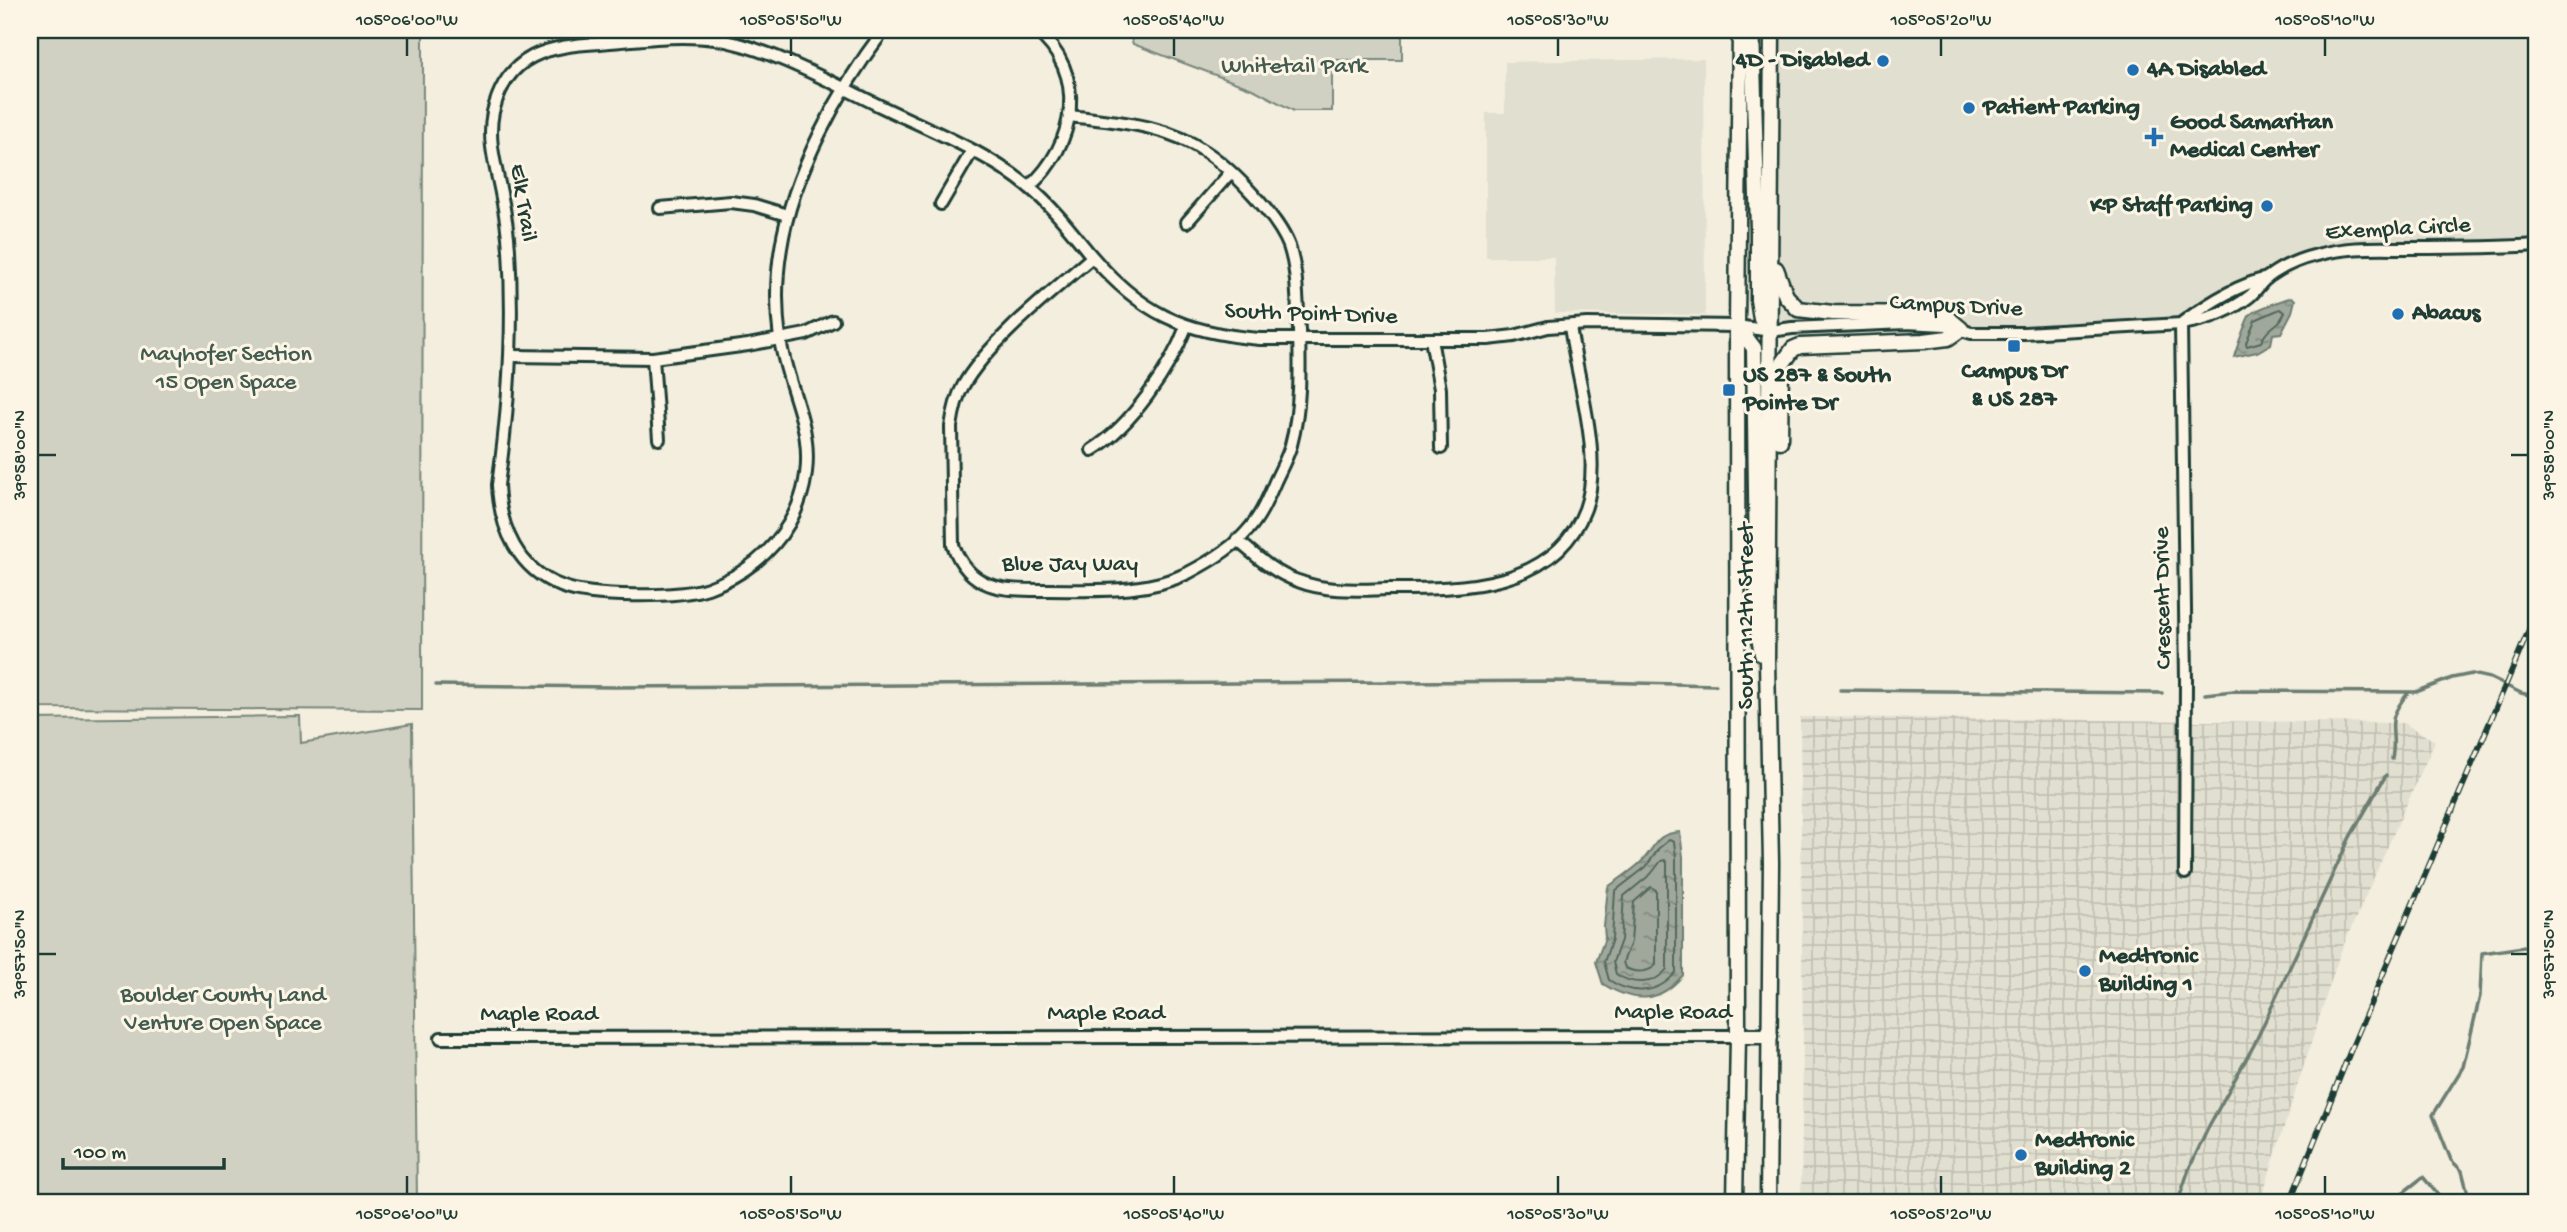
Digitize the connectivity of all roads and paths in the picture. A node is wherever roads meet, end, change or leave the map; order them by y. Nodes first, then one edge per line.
1 (884, 30) edge
2 (1035, 30) edge
3 (1740, 30) edge
4 (1752, 30) edge
5 (1772, 30) edge
6 (845, 89) junction
7 (1070, 116) junction
8 (972, 151) junction
9 (1230, 173) junction
10 (1030, 187) junction
11 (941, 204) dead end
12 (660, 208) dead end
13 (787, 215) junction
14 (1187, 222) dead end
15 (2537, 244) edge
16 (1772, 252) junction
17 (1092, 257) junction
18 (833, 321) dead end
19 (2181, 324) junction
20 (1570, 326) junction
21 (1737, 326) junction
22 (1186, 327) junction
23 (1962, 329) junction
24 (1771, 331) junction
25 (780, 338) junction
26 (1299, 338) junction
27 (1431, 339) junction
28 (512, 356) junction
29 (653, 358) junction
30 (659, 439) dead end
31 (1441, 448) dead end
32 (1092, 450) dead end
33 (1237, 540) junction
34 (1768, 661) junction
35 (2185, 873) dead end
36 (1738, 1036) junction
37 (1770, 1036) junction
38 (441, 1038) dead end
39 (1735, 1202) edge
40 (1768, 1202) edge

1 - 6 street, Elk Trail
2 - 7 street
3 - 21 main road, South 112th Street
4 - 24 main road
5 - 16 main road, South 112th Street
6 - 8 street, South Point Drive
6 - 13 street, Elk Trail
6 - 28 street, Elk Trail
7 - 9 street, Blue Jay Way
7 - 10 street
8 - 10 street, South Point Drive
8 - 11 street
9 - 14 street
9 - 26 street, Blue Jay Way
10 - 17 street, South Point Drive
12 - 13 street
13 - 25 street, Elk Trail
15 - 19 street, Exempla Circle
16 - 23 main road
16 - 24 main road, South 112th Street
17 - 22 street, South Point Drive
17 - 33 street, Blue Jay Way
18 - 25 street
19 - 23 street, Campus Drive
19 - 35 street, Crescent Drive
20 - 21 street, South Point Drive
20 - 27 street, South Point Drive
20 - 33 street
21 - 24 street, South Point Drive
21 - 34 main road
21 - 36 main road, South 112th Street
22 - 26 street, South Point Drive
22 - 32 street
23 - 24 street, Campus Drive
23 - 34 main road
24 - 34 main road, South 112th Street
25 - 28 street, Elk Trail
25 - 29 street
26 - 27 street, South Point Drive
26 - 33 street, Blue Jay Way
27 - 31 street
28 - 29 street
29 - 30 street
34 - 37 main road, South 112th Street
36 - 37 main road, Maple Road
36 - 38 street, Maple Road
36 - 39 main road, South 112th Street
37 - 40 main road, South 112th Street

